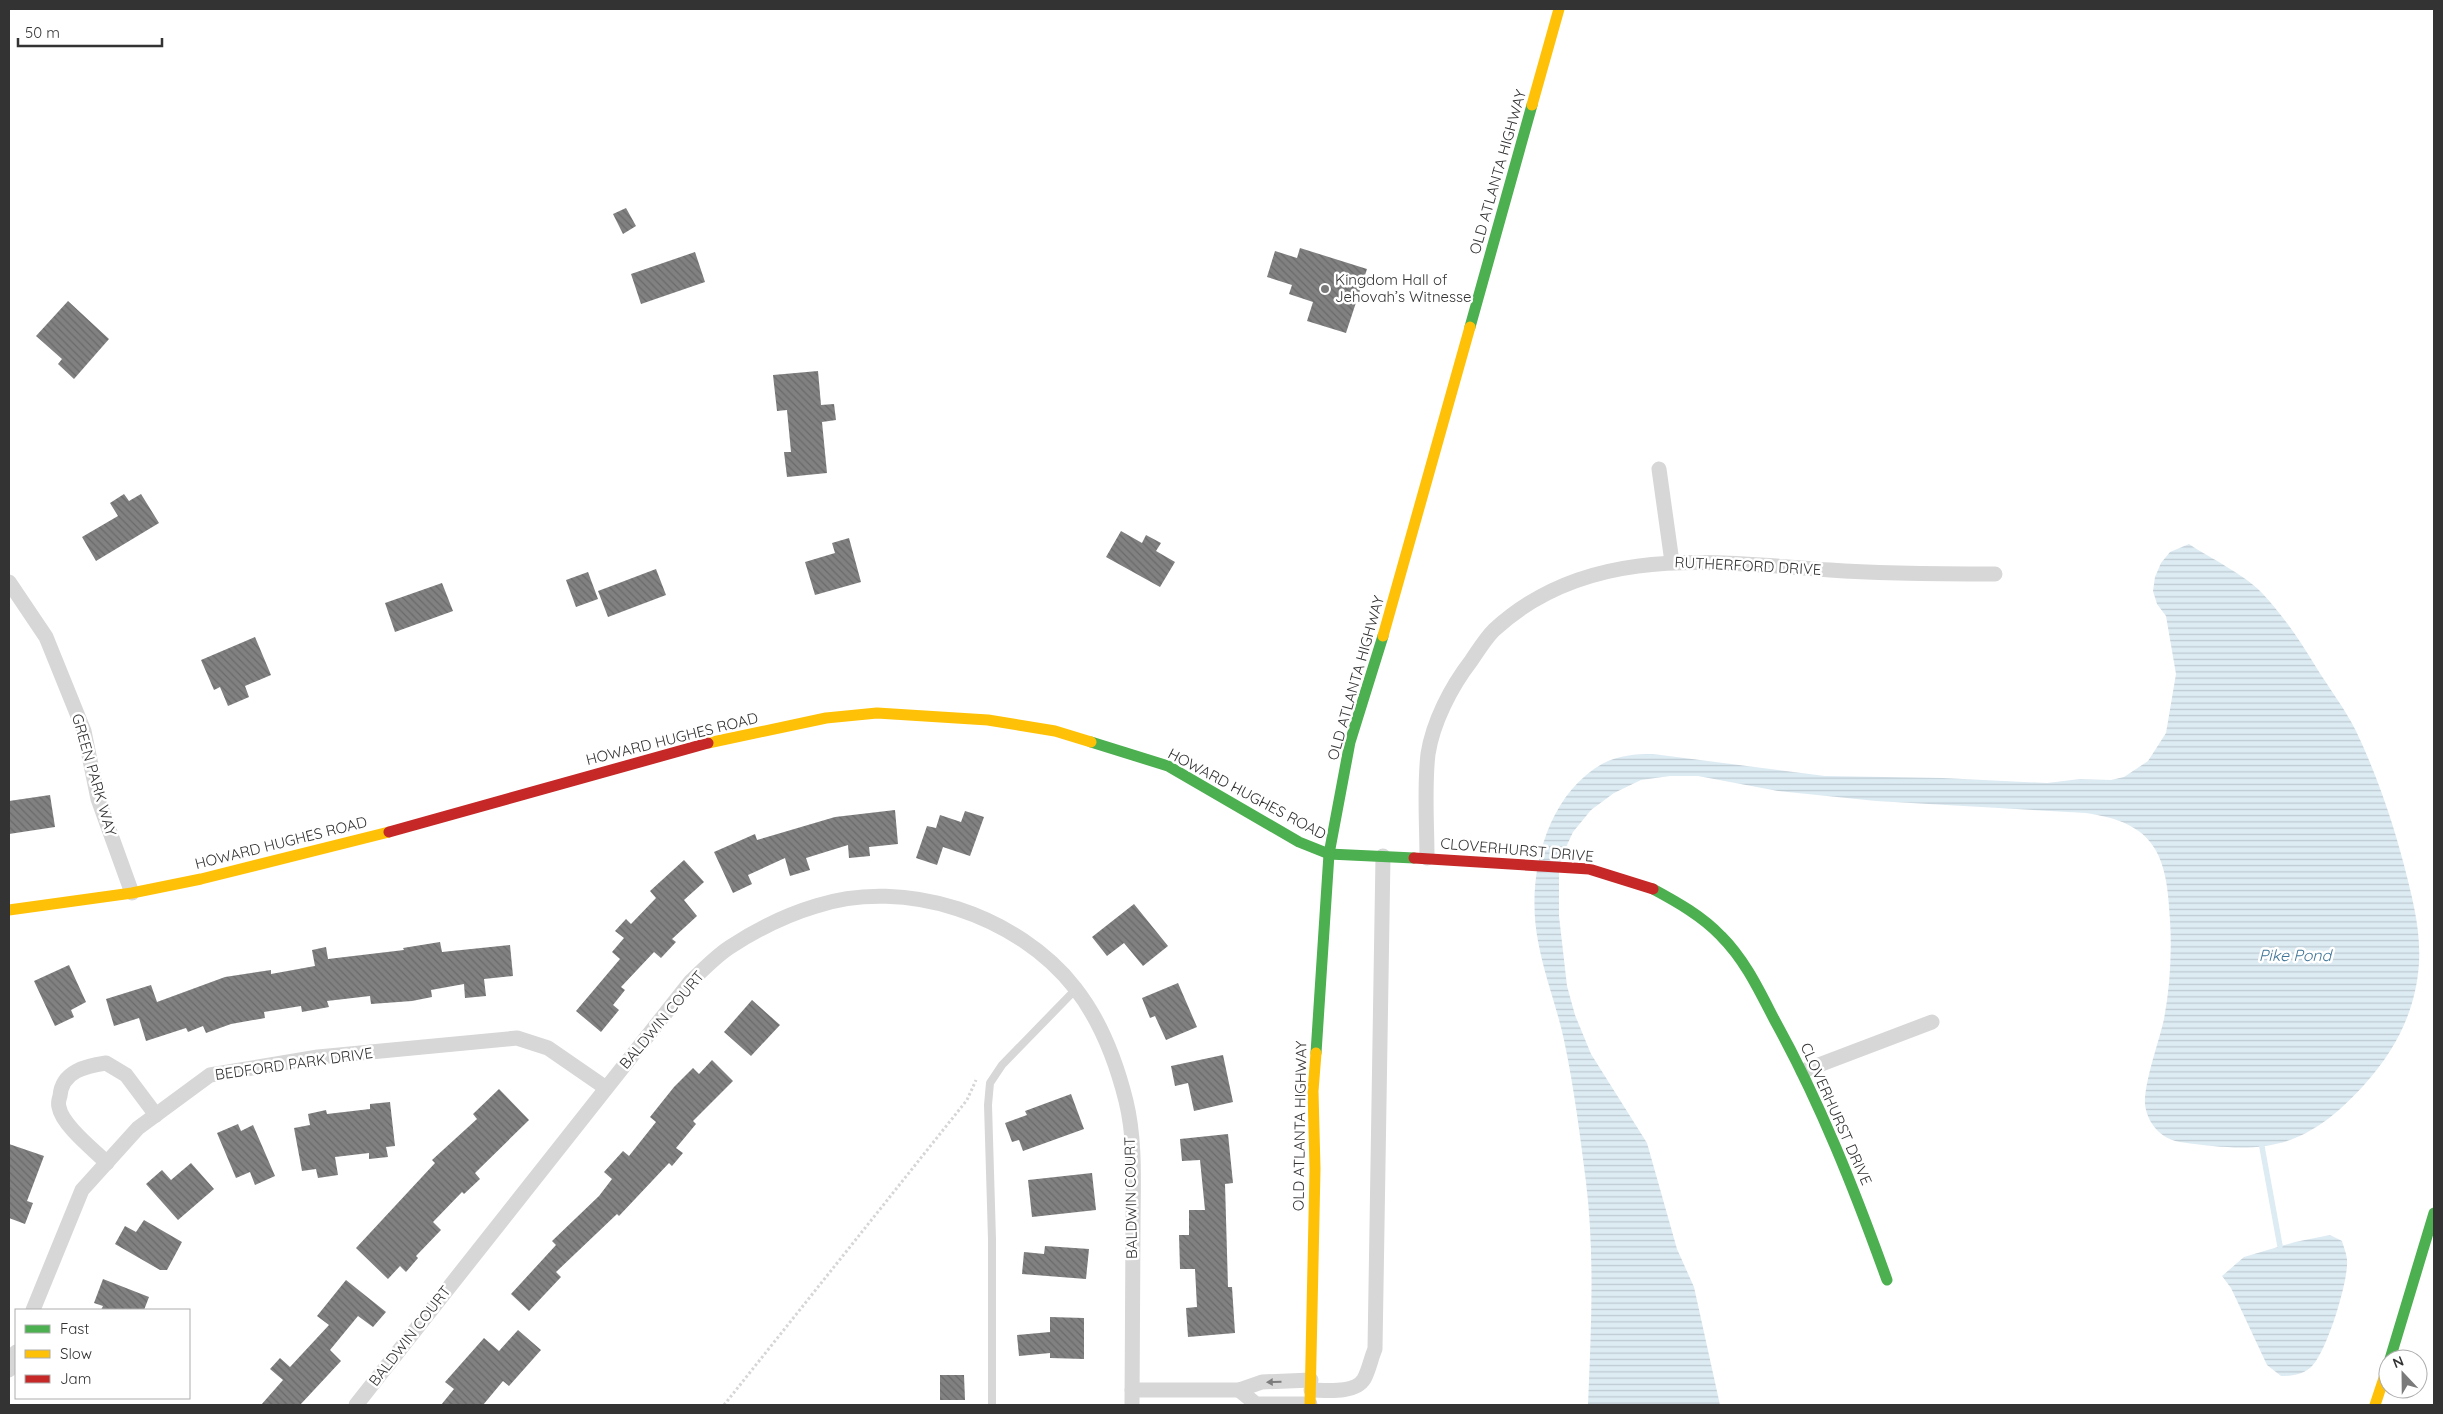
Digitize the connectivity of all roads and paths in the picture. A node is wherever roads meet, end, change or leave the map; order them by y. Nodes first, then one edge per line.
1 (1560, 9) edge
2 (1659, 469) dead end
3 (1672, 562) junction
4 (1995, 574) dead end
5 (9, 582) edge
6 (1329, 854) junction
7 (1383, 856) junction
8 (1427, 858) junction
9 (132, 893) junction
10 (9, 910) edge
11 (1076, 989) junction
12 (1932, 1022) dead end
13 (1804, 1071) junction
14 (979, 1072) dead end
15 (606, 1088) junction
16 (156, 1115) junction
17 (107, 1163) junction
18 (2434, 1213) edge
19 (1887, 1280) dead end
20 (33, 1309) edge
21 (2393, 1349) edge
22 (15, 1355) edge
23 (9, 1370) edge
24 (1239, 1390) junction
25 (1310, 1395) edge
26 (1132, 1398) edge
27 (356, 1405) edge
28 (724, 1405) edge
29 (992, 1405) edge

1 - 6 street, OLD ATLANTA HIGHWAY
2 - 3 street
3 - 4 street, RUTHERFORD DRIVE
3 - 8 street, RUTHERFORD DRIVE
5 - 9 street, GREEN PARK WAY
6 - 7 street, CLOVERHURST DRIVE
6 - 9 street, HOWARD HUGHES ROAD
6 - 25 street, OLD ATLANTA HIGHWAY
7 - 8 street, CLOVERHURST DRIVE
7 - 25 street
8 - 13 street, CLOVERHURST DRIVE
9 - 10 street, HOWARD HUGHES ROAD
11 - 15 street, BALDWIN COURT
11 - 26 street, BALDWIN COURT
11 - 29 lane
12 - 13 street
13 - 19 street, CLOVERHURST DRIVE
14 - 28 path
15 - 16 street, BEDFORD PARK DRIVE
15 - 27 street, BALDWIN COURT
16 - 17 street, BEDFORD PARK DRIVE
16 - 17 street
17 - 20 street, BEDFORD PARK DRIVE
18 - 21 street
22 - 23 street
25 -> 24 street
24 - 25 street
24 - 26 street

